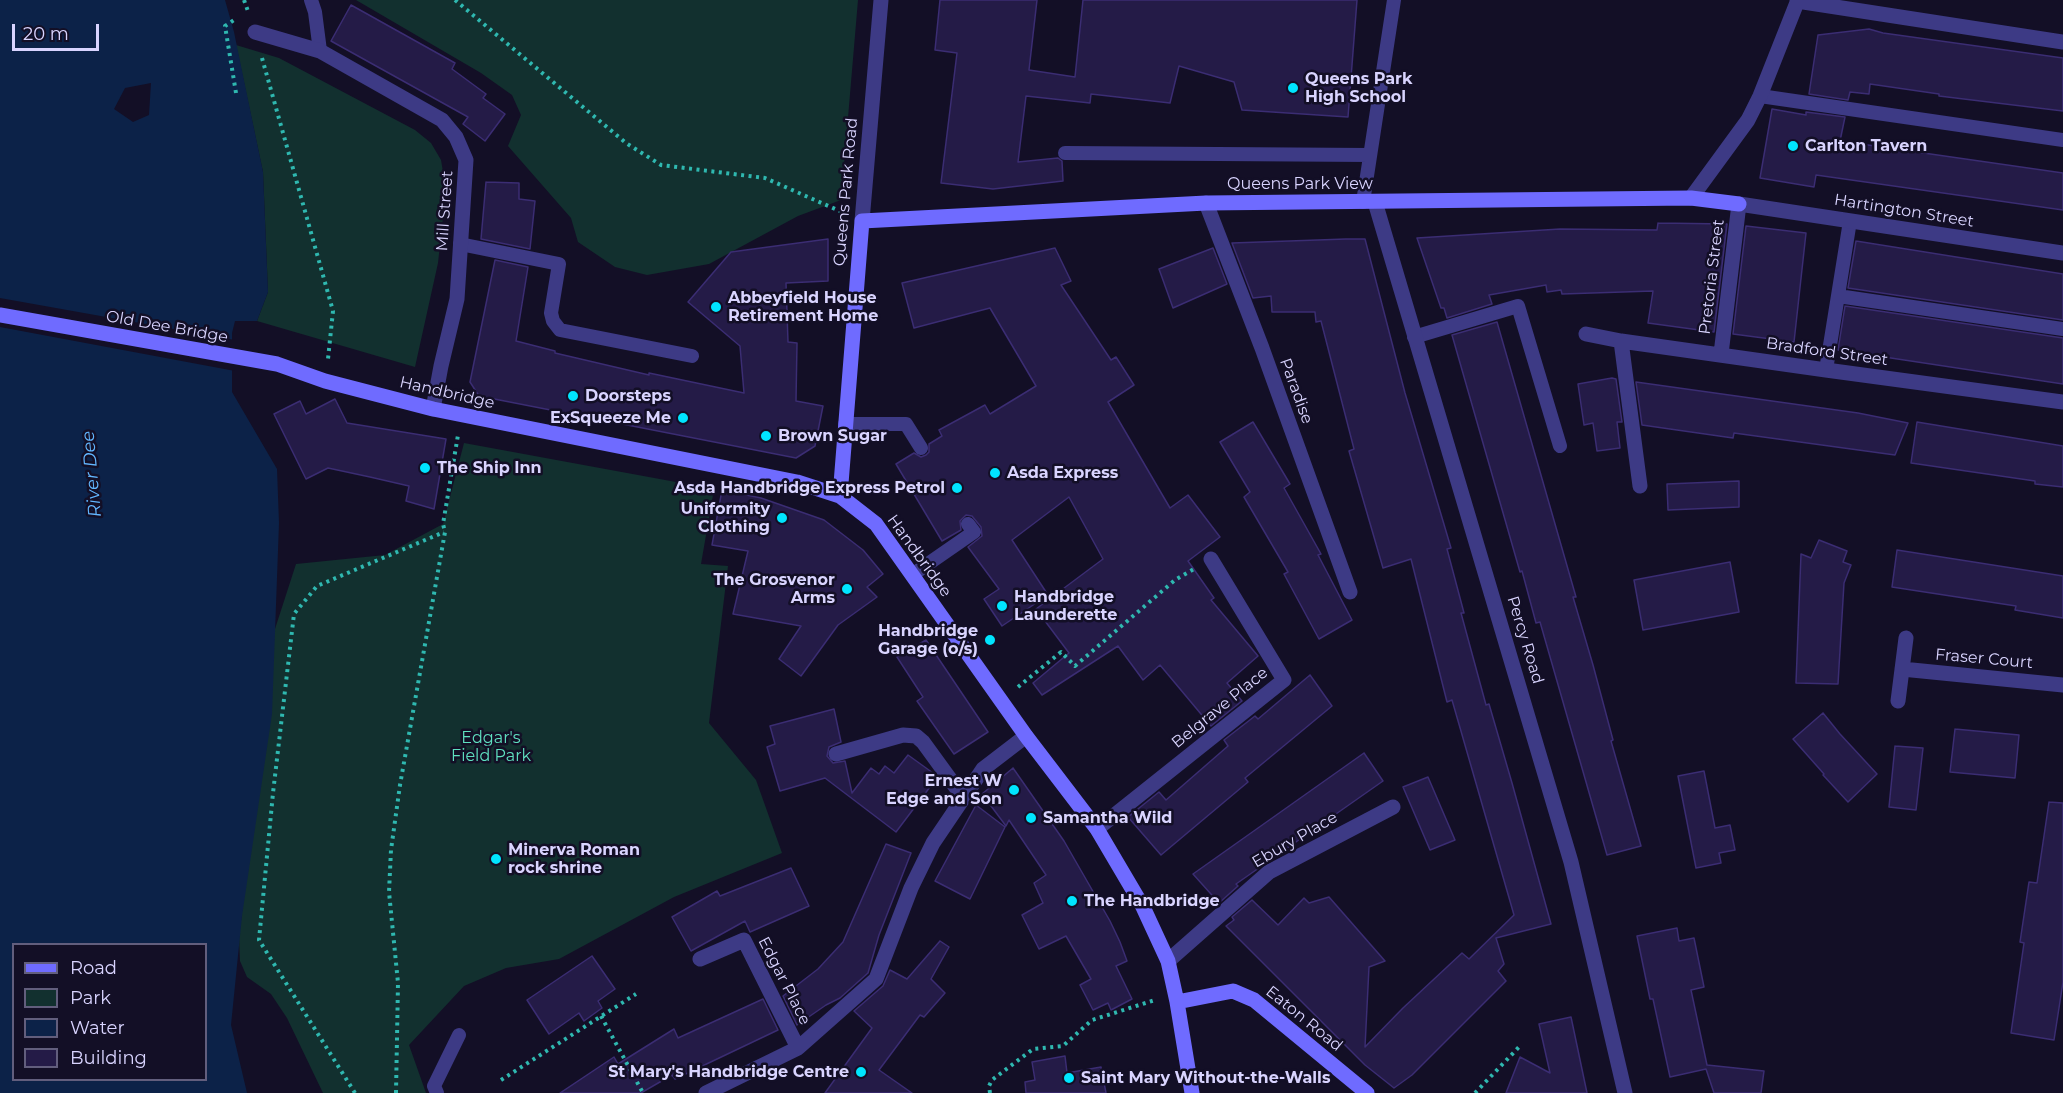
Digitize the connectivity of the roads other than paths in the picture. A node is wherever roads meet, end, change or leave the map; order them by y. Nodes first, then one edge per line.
1 (311, 0) edge
2 (881, 0) edge
3 (1394, 0) edge
4 (1797, 1) edge
5 (255, 32) road end
6 (2063, 42) edge
7 (320, 51) junction
8 (1760, 96) junction
9 (2063, 140) edge
10 (1065, 153) dead end
11 (1370, 155) junction
12 (1691, 198) junction
13 (1369, 202) junction
14 (1206, 203) junction
15 (1739, 204) junction
16 (862, 220) junction
17 (1850, 221) junction
18 (460, 244) junction
19 (2063, 253) edge
20 (1838, 296) junction
21 (0, 315) edge
22 (2063, 329) edge
23 (1586, 334) dead end
24 (1414, 337) junction
25 (1621, 341) junction
26 (1721, 354) junction
27 (693, 356) dead end
28 (1826, 370) junction
29 (325, 381) joint
30 (2063, 402) edge
31 (434, 410) junction
32 (845, 424) junction
33 (1560, 446) dead end
34 (921, 448) dead end
35 (1640, 486) dead end
36 (840, 496) junction
37 (968, 524) dead end
38 (1211, 559) road end
39 (912, 575) junction
40 (1350, 592) dead end
41 (1906, 638) dead end
42 (1902, 669) junction
43 (2063, 684) edge
44 (1898, 701) dead end
45 (1026, 736) junction
46 (836, 754) dead end
47 (963, 797) junction
48 (1393, 807) dead end
49 (1097, 829) junction
50 (699, 959) dead end
51 (1168, 961) junction
52 (1176, 998) junction
53 (459, 1035) dead end
54 (798, 1048) junction
55 (437, 1093) edge
56 (706, 1093) edge
57 (1192, 1093) edge
58 (1367, 1093) edge
59 (1625, 1093) edge

1 - 7 lane
2 - 16 street, Queens Park Road
3 - 11 lane
4 - 6 street
4 - 8 street
5 - 7 street, Mill Street
7 - 18 street, Mill Street
8 - 9 lane
8 - 12 street
10 - 11 lane
11 - 13 lane
12 - 13 street, Queens Park View
12 - 15 street, Queens Park View
13 - 14 street, Queens Park View
13 - 24 street, Percy Road
14 - 16 street, Queens Park View
14 - 40 street, Paradise
15 - 17 street, Hartington Street
15 - 26 street, Pretoria Street
16 - 32 street, Queens Park Road
17 - 19 street, Hartington Street
17 - 20 lane
18 - 27 lane
18 - 31 street, Mill Street
20 - 22 lane
20 - 28 lane
21 - 29 street, Old Dee Bridge
23 - 25 street, Bradford Street
24 - 33 lane
24 - 59 street, Percy Road
25 - 26 street, Bradford Street
25 - 35 street
26 - 28 street, Bradford Street
28 - 30 street, Bradford Street
29 - 31 street, Handbridge
31 - 36 street, Handbridge
32 - 34 lane
32 - 36 street, Queens Park Road
36 - 39 street, Handbridge
37 - 39 lane
38 - 49 street, Belgrave Place
39 - 45 street, Handbridge
41 - 42 street
42 - 43 street, Fraser Court
42 - 44 street
45 - 47 street
45 - 49 street, Handbridge
46 - 47 street
47 - 54 street
48 - 51 street, Ebury Place
49 - 51 street, Handbridge
50 - 54 street, Edgar Place
51 - 52 street, Handbridge
52 - 57 street, Handbridge
52 - 58 street, Eaton Road
53 - 55 lane
54 - 56 street

